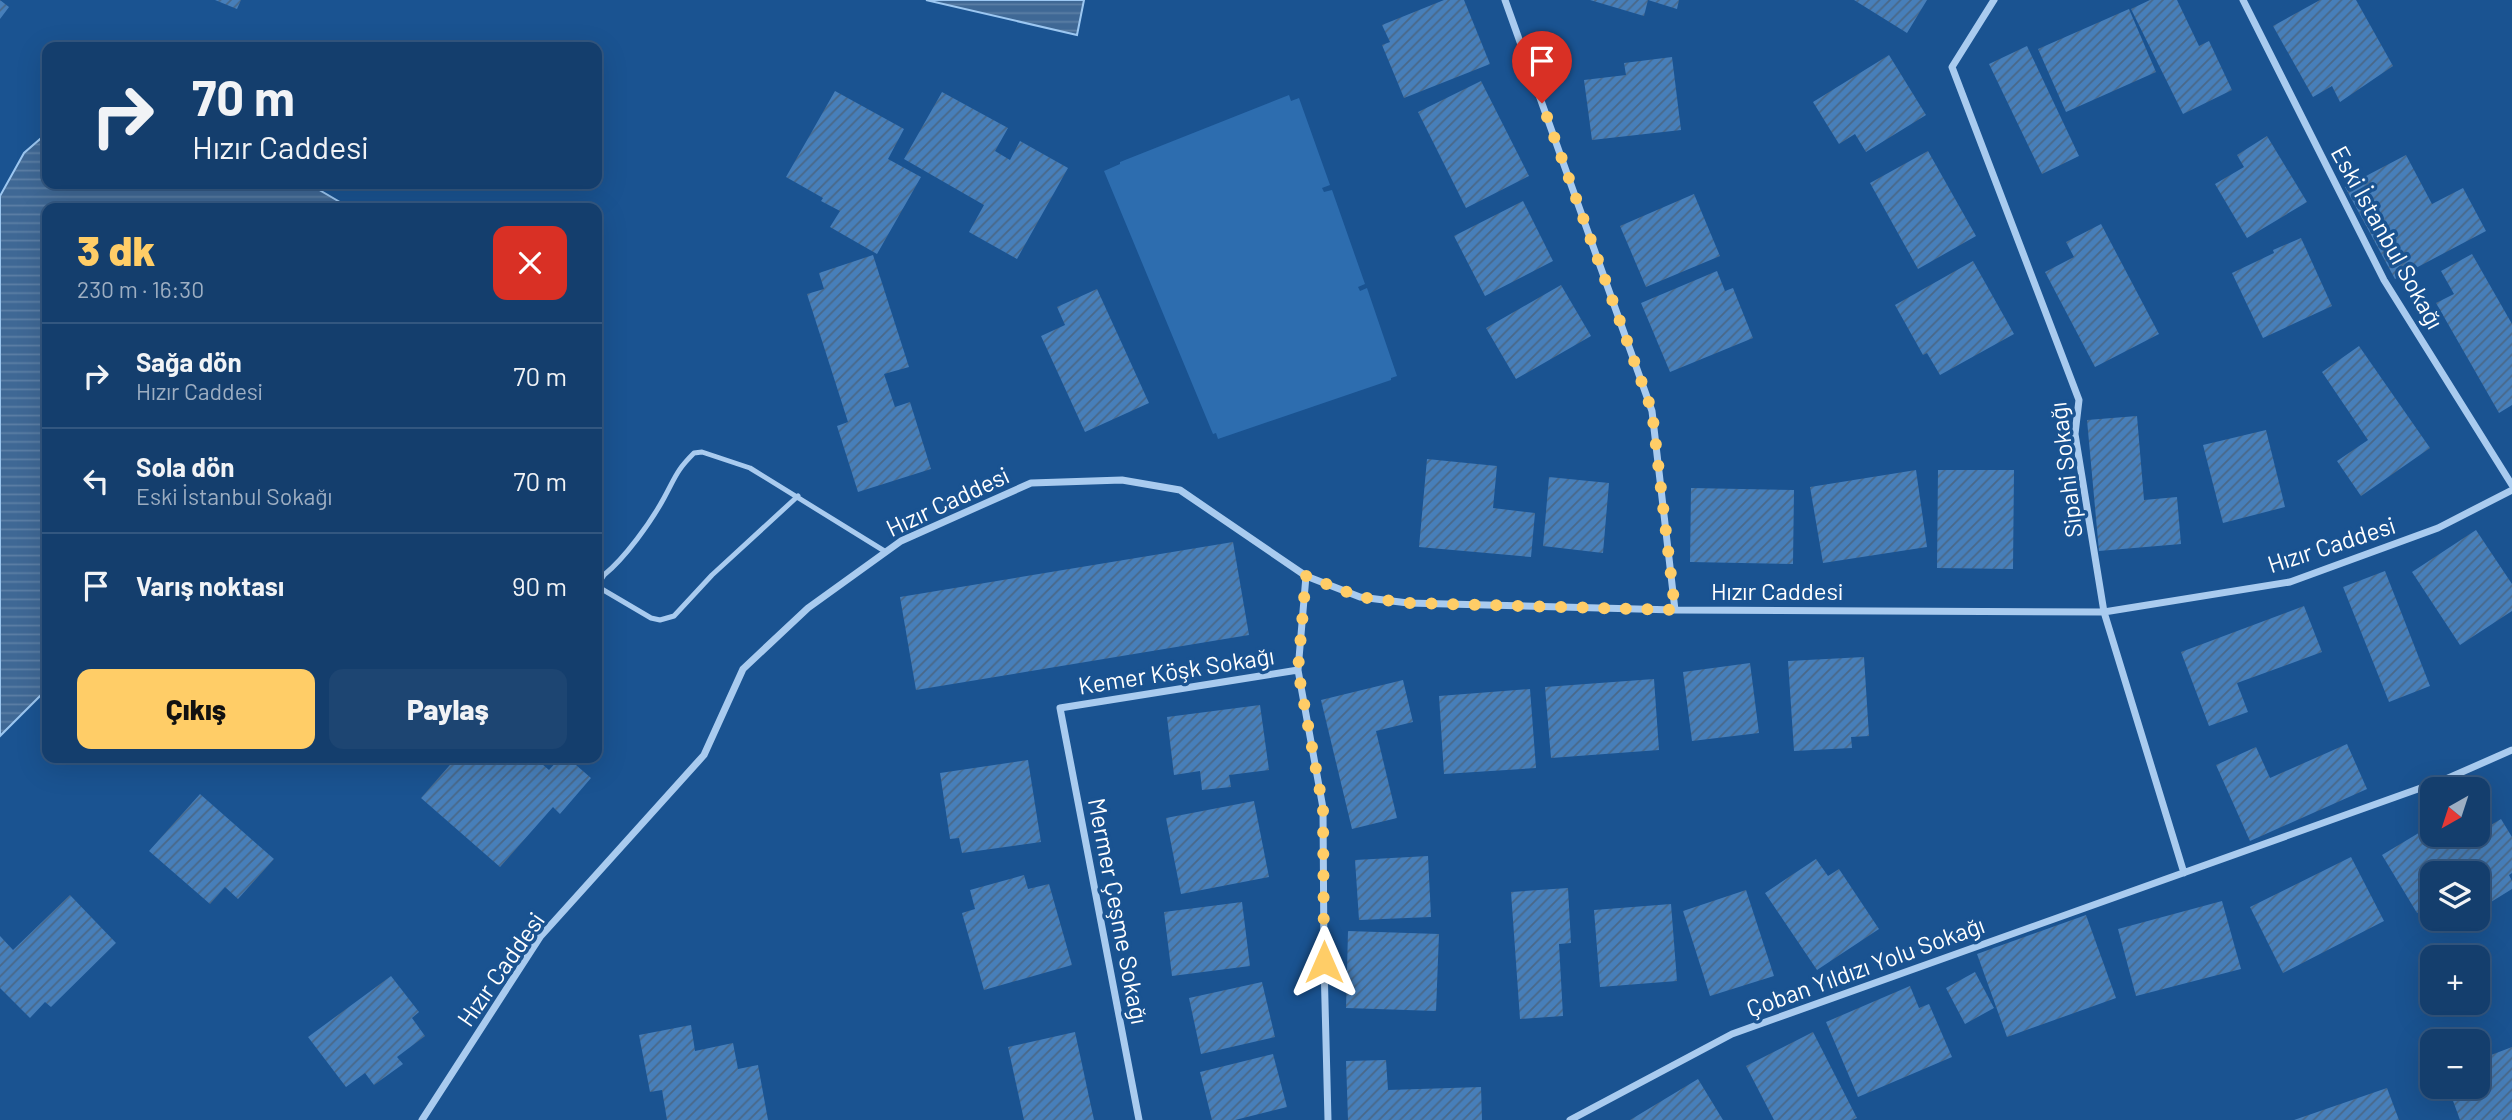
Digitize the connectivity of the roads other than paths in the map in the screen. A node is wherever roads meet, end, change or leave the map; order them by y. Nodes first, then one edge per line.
1 (1505, 0) edge
2 (1994, 0) edge
3 (2243, 0) edge
4 (2512, 487) edge
5 (798, 496) junction
6 (886, 552) junction
7 (1306, 576) junction
8 (602, 579) edge
9 (602, 589) edge
10 (1675, 610) junction
11 (2104, 612) junction
12 (1298, 670) junction
13 (1060, 708) joint
14 (2512, 750) edge
15 (2184, 873) junction
16 (422, 1120) edge
17 (1139, 1120) edge
18 (1328, 1120) edge
19 (1570, 1120) edge

1 - 10 street
2 - 11 street, Sipahi Sokağı
3 - 4 street, Eski İstanbul Sokağı
4 - 11 street, Hızır Caddesi
5 - 6 lane
5 - 8 lane
5 - 9 lane
6 - 7 street, Hızır Caddesi
6 - 16 street, Hızır Caddesi
7 - 10 street, Hızır Caddesi
7 - 12 street
10 - 11 street, Hızır Caddesi
11 - 15 street, Sipahi Sokağı
12 - 13 street, Kemer Köşk Sokağı
12 - 18 street
13 - 17 street, Mermer Çeşme Sokağı
14 - 15 street, Çoban Yıldızı Yolu Sokağı
15 - 19 street, Çoban Yıldızı Yolu Sokağı

